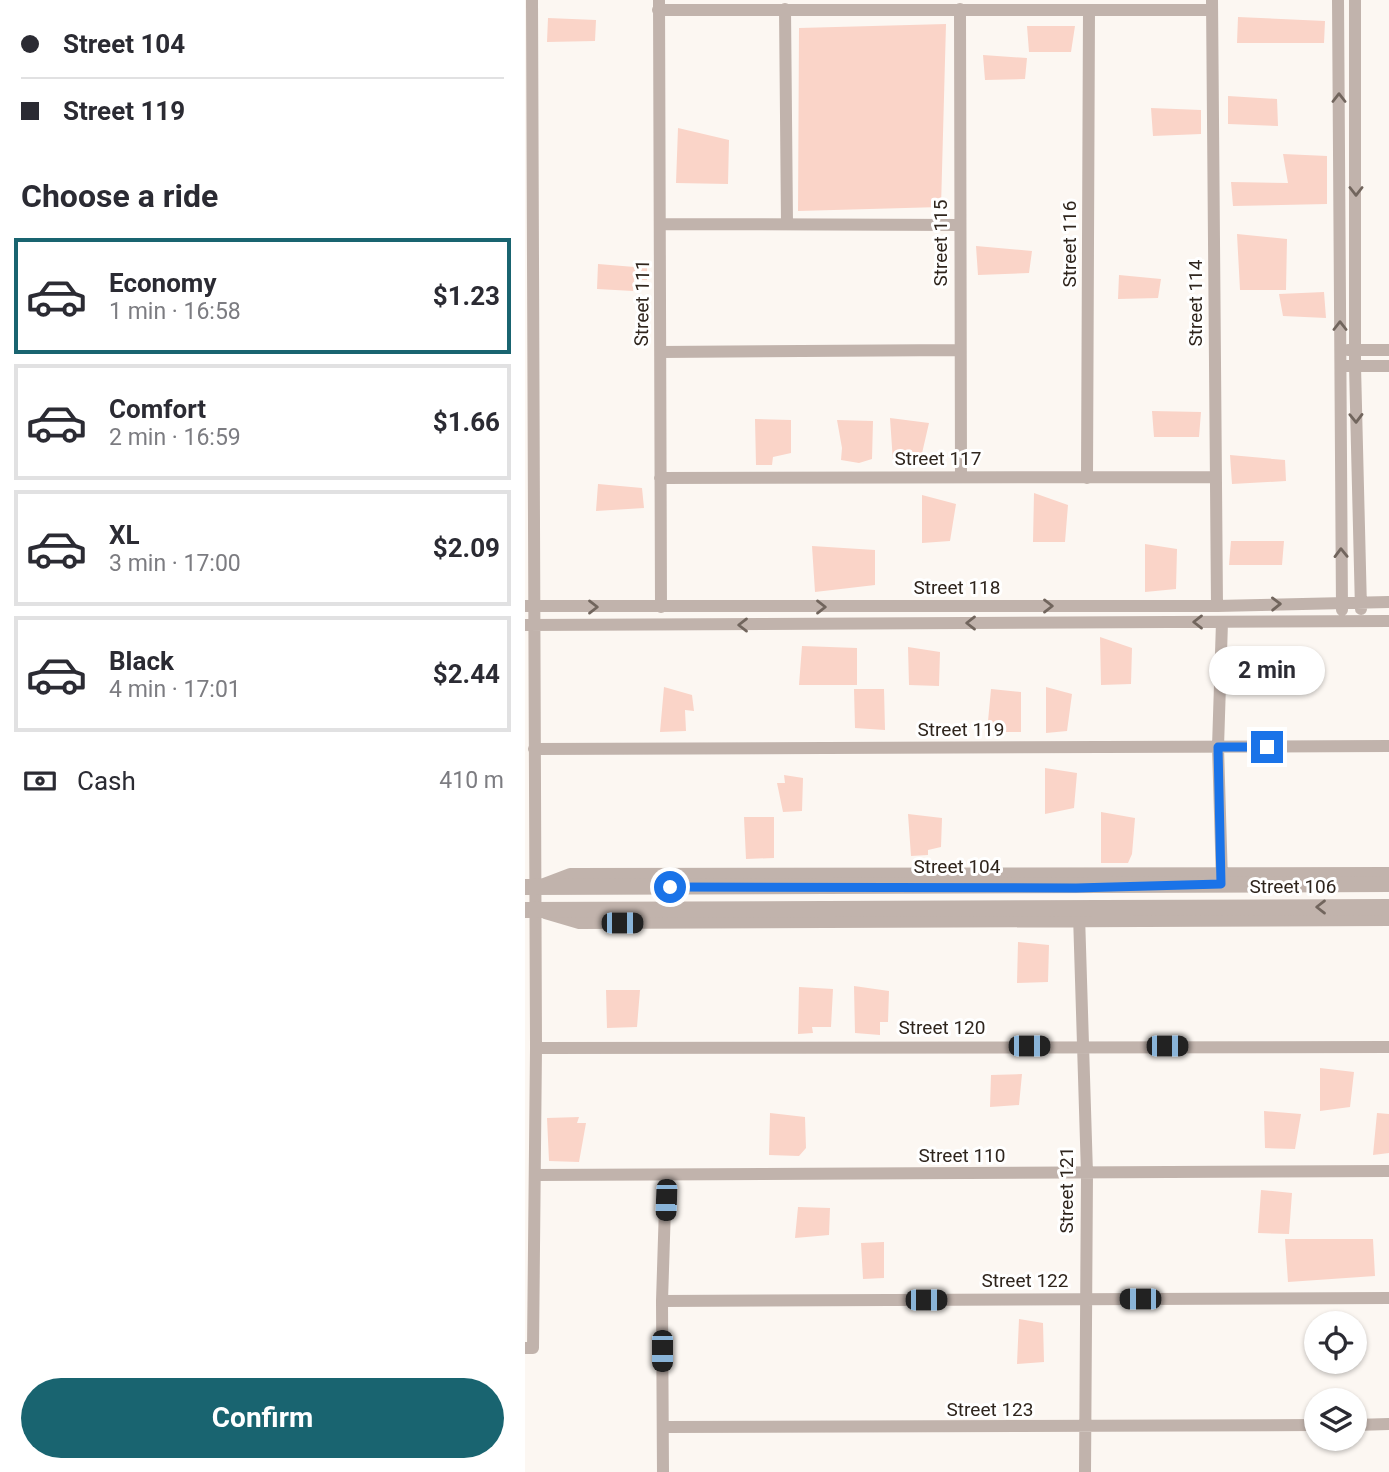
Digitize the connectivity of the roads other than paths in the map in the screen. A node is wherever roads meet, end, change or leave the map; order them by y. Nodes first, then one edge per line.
1 (532, 0) edge
2 (548, 0) edge
3 (1338, 0) edge
4 (1355, 0) edge
5 (659, 5) edge
6 (1212, 5) edge
7 (785, 9) junction
8 (960, 9) junction
9 (1089, 10) junction
10 (662, 224) junction
11 (787, 224) junction
12 (960, 225) junction
13 (959, 350) junction
14 (1340, 350) junction
15 (1389, 350) edge
16 (1356, 351) junction
17 (661, 352) junction
18 (1338, 366) junction
19 (1355, 366) junction
20 (1389, 366) edge
21 (961, 477) junction
22 (1216, 477) junction
23 (660, 478) junction
24 (1087, 478) junction
25 (1342, 602) junction
26 (1389, 602) edge
27 (1361, 603) junction
28 (529, 606) edge
29 (1217, 606) junction
30 (661, 607) junction
31 (1342, 621) junction
32 (1361, 621) junction
33 (1389, 621) edge
34 (1222, 622) junction
35 (529, 625) edge
36 (1389, 746) edge
37 (1218, 747) junction
38 (534, 749) junction
39 (1389, 873) edge
40 (1222, 879) junction
41 (670, 880) junction
42 (947, 880) junction
43 (1389, 884) edge
44 (806, 886) junction
45 (530, 887) edge
46 (1389, 906) edge
47 (530, 910) edge
48 (808, 910) junction
49 (1079, 914) junction
50 (1243, 914) junction
51 (664, 916) junction
52 (1389, 920) edge
53 (1084, 1046) junction
54 (1389, 1047) edge
55 (536, 1048) junction
56 (1389, 1171) edge
57 (1087, 1174) junction
58 (535, 1175) junction
59 (666, 1175) junction
60 (1389, 1298) edge
61 (1084, 1299) junction
62 (662, 1301) junction
63 (525, 1348) edge
64 (1389, 1424) edge
65 (1304, 1425) edge
66 (1367, 1425) edge
67 (663, 1427) junction
68 (1083, 1428) junction
69 (663, 1472) edge
70 (1085, 1472) edge

1 - 2 street
1 - 28 street
14 -> 3 street
4 -> 16 street
5 - 7 street
5 - 10 street, Street 111
6 - 9 street
6 - 22 street, Street 114
7 - 8 street
7 - 11 street
8 - 9 street
8 - 12 street, Street 115
9 - 24 street, Street 116
10 - 11 street
10 - 17 street, Street 111
11 - 12 street
12 - 13 street, Street 115
13 - 17 street
13 - 21 street, Street 115
14 - 16 street
14 - 18 street
15 - 16 street
16 - 19 street
17 - 23 street, Street 111
18 - 19 street
25 -> 18 street
19 - 20 street
19 -> 27 street
21 - 23 street, Street 117
21 - 24 street, Street 117
22 - 24 street, Street 117
22 - 29 street, Street 114
23 - 30 street, Street 111
25 - 27 street, Street 118
29 -> 25 street, Street 118
25 - 31 street
26 - 27 street, Street 118
27 - 32 street
28 -> 30 street, Street 118
28 - 35 street
30 -> 29 street, Street 118
31 - 32 street
31 - 34 street
32 - 33 street
34 -> 35 street
34 - 37 street
35 - 38 street
36 - 37 street, Street 119
37 - 38 street, Street 119
37 - 40 street
38 - 45 street
39 - 40 street
40 - 42 street, Street 104
40 - 43 street, Street 104
41 - 42 street
41 - 44 street, Street 104
41 - 45 street, Street 104
42 - 44 street, Street 104
44 - 48 street
45 - 47 street
46 -> 50 street, Street 106
47 - 51 street, Street 106
47 - 55 street
48 - 49 street, Street 106
48 - 51 street, Street 106
49 - 50 street, Street 106
49 - 51 street
49 - 53 street, Street 121
50 - 52 street
53 - 54 street, Street 120
53 - 55 street, Street 120
53 - 57 street, Street 121
55 - 58 street
56 - 57 street, Street 110
57 - 59 street, Street 110
57 - 61 street, Street 121
58 - 59 street, Street 110
58 - 63 street
59 - 62 street
60 - 61 street, Street 122
61 - 62 street, Street 122
61 - 68 street, Street 121
62 - 67 street
64 - 66 street
65 - 68 street, Street 123
67 - 68 street, Street 123
67 - 69 street
68 - 70 street, Street 121

